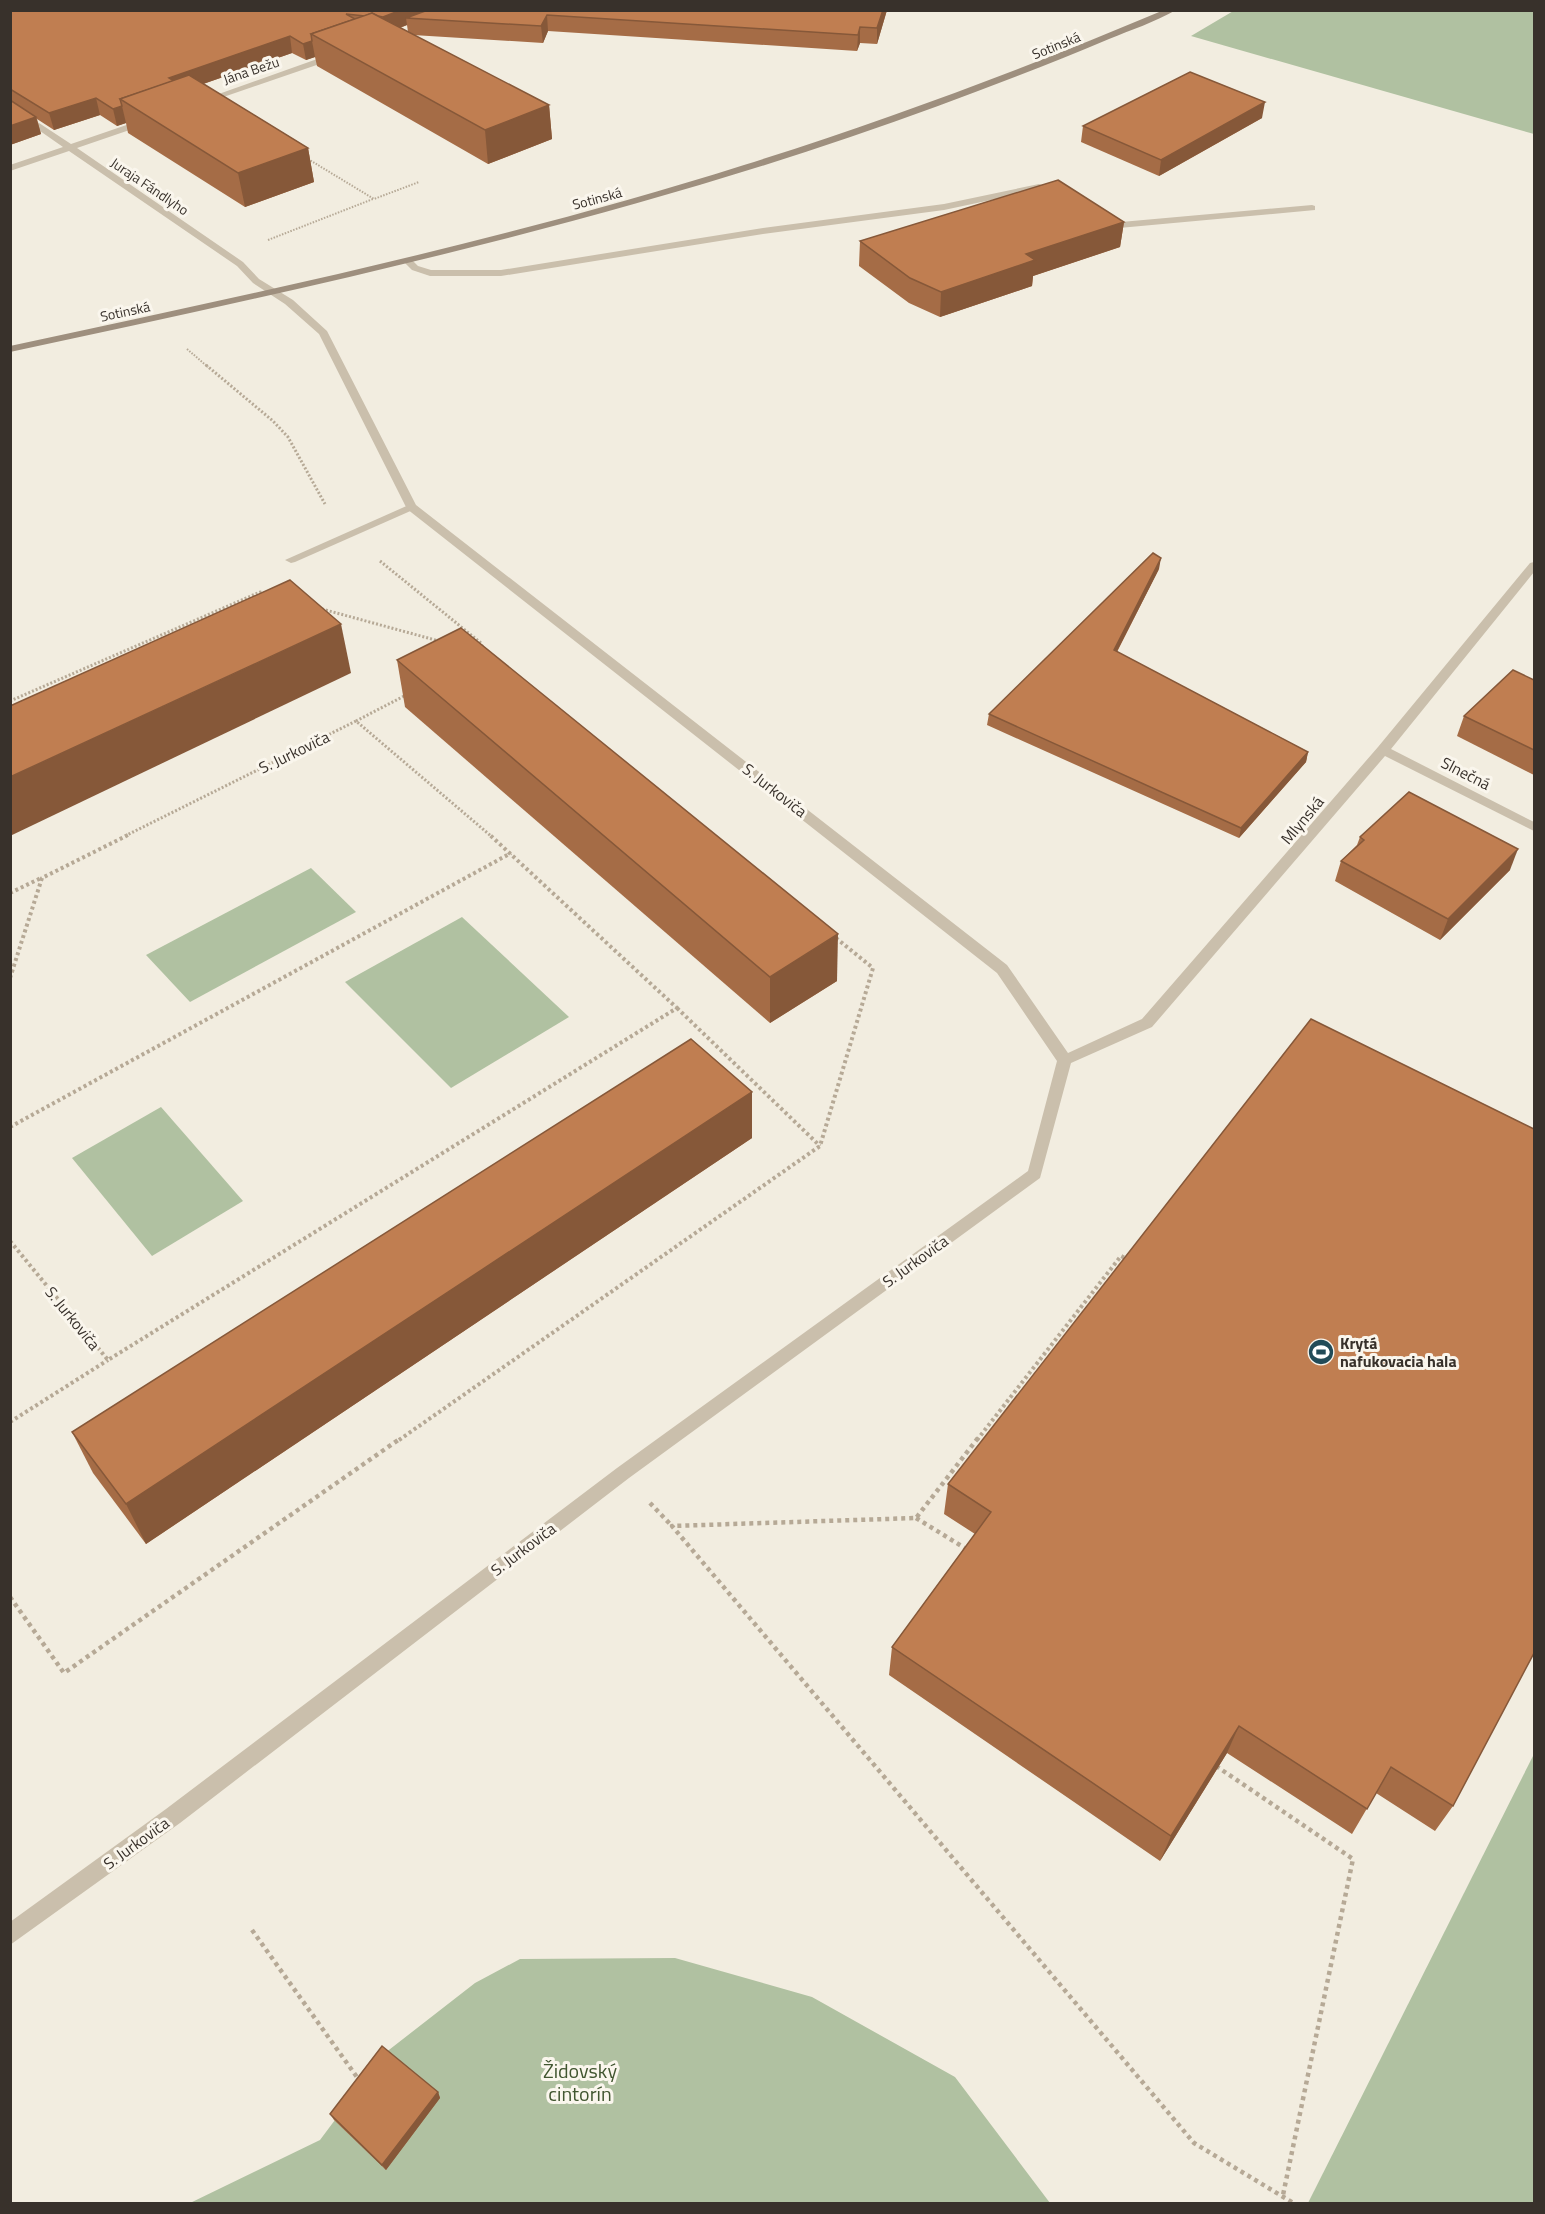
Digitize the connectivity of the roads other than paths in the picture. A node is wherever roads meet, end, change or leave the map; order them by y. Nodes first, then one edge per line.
1 (1172, 10) edge
2 (342, 53) edge
3 (198, 103) edge
4 (10, 106) edge
5 (155, 118) edge
6 (70, 147) junction
7 (10, 168) edge
8 (1053, 184) edge
9 (1312, 208) dead end
10 (1100, 213) edge
11 (408, 261) junction
12 (272, 292) junction
13 (10, 349) edge
14 (411, 507) junction
15 (291, 560) dead end
16 (1534, 565) edge
17 (1383, 750) junction
18 (1534, 826) edge
19 (1065, 1060) junction
20 (10, 1935) edge

1 - 11 main road, Sotinská
2 - 3 street, Jána Bežu
4 - 6 street, Juraja Fándlyho
5 - 6 street
6 - 7 street
6 - 12 street, Juraja Fándlyho
8 - 11 street
9 - 10 street
11 - 12 main road, Sotinská
12 - 13 main road, Sotinská
12 - 14 street, S. Jurkoviča
14 - 15 street
14 - 19 street, S. Jurkoviča
16 - 17 street, Mlynská
17 - 18 street, Slnečná
17 - 19 street, Mlynská
19 - 20 street, S. Jurkoviča

